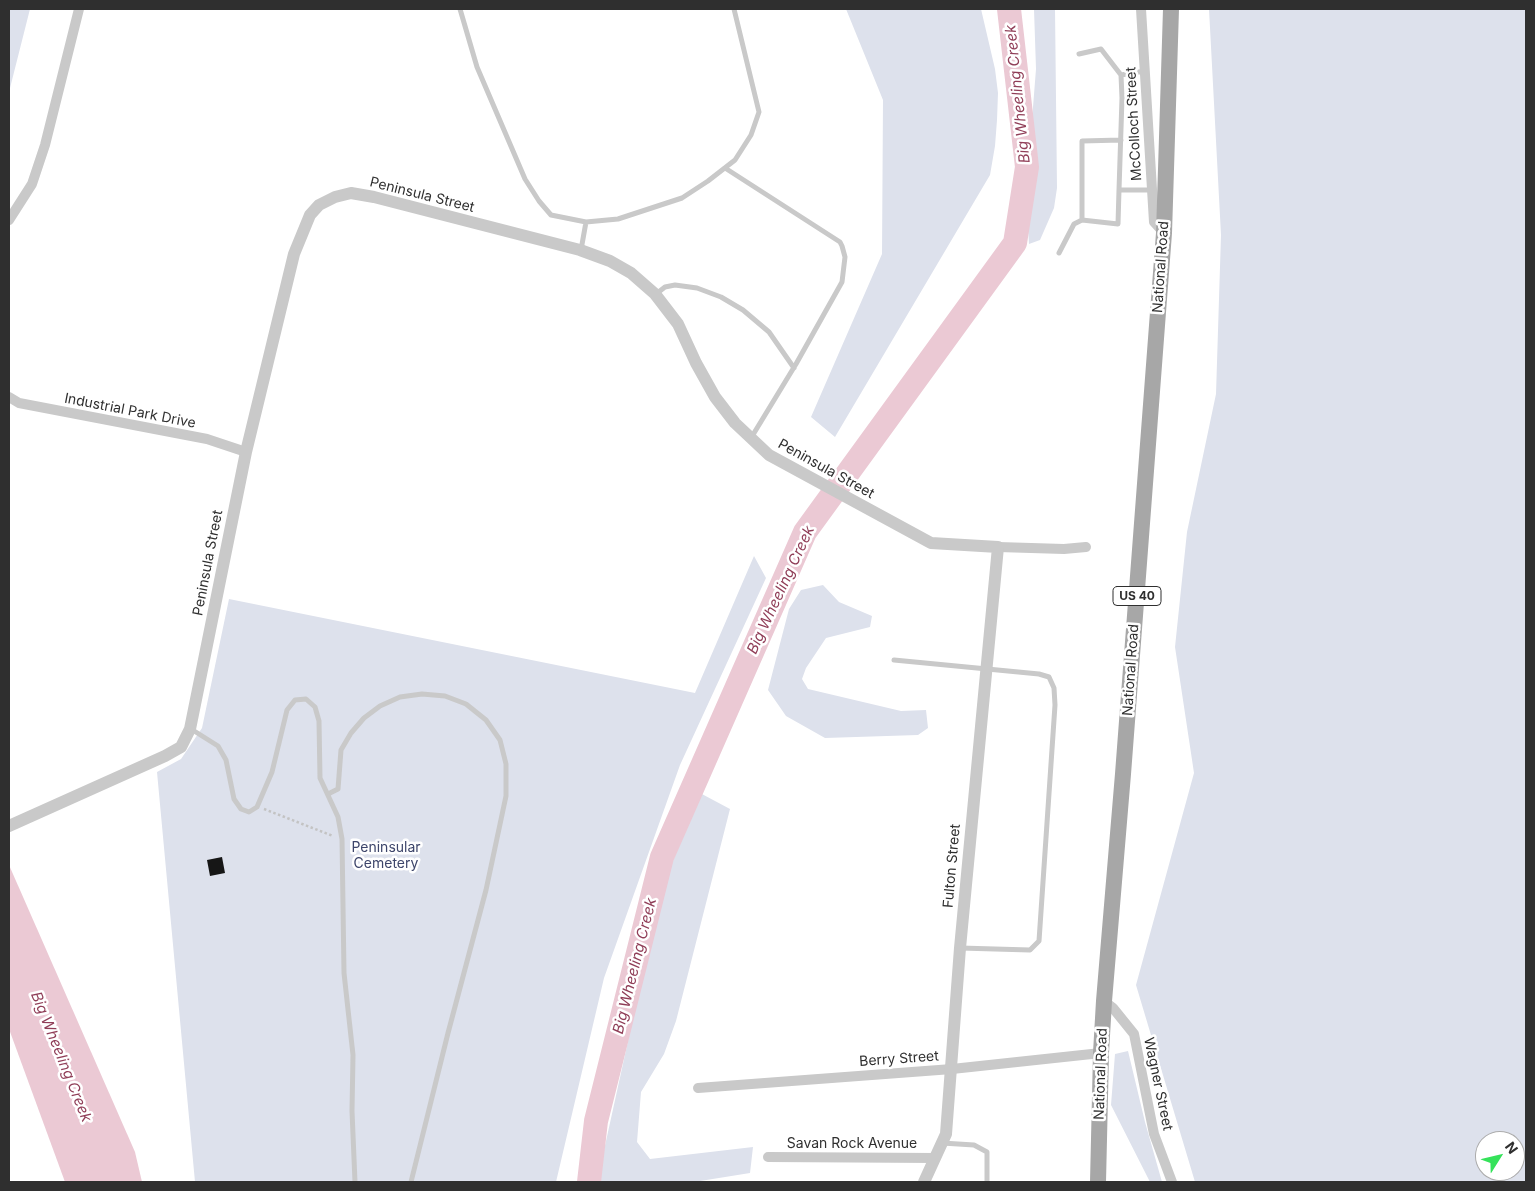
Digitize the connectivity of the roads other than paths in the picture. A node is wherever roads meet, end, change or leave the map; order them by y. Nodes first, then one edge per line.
1 (79, 9) edge
2 (460, 9) edge
3 (734, 9) edge
4 (1141, 9) edge
5 (1171, 9) edge
6 (1079, 54) dead end
7 (1145, 71) junction
8 (1121, 75) junction
9 (1121, 140) junction
10 (725, 168) junction
11 (1119, 190) junction
12 (1152, 190) junction
13 (9, 220) edge
14 (1082, 220) junction
15 (586, 222) junction
16 (1164, 233) junction
17 (580, 250) junction
18 (1059, 253) dead end
19 (656, 294) junction
20 (794, 368) junction
21 (9, 397) edge
22 (751, 439) junction
23 (246, 452) junction
24 (998, 547) junction
25 (1086, 547) dead end
26 (894, 660) dead end
27 (986, 668) junction
28 (190, 729) junction
29 (328, 794) junction
30 (9, 826) edge
31 (960, 948) junction
32 (1104, 1001) junction
33 (1101, 1053) junction
34 (952, 1069) junction
35 (698, 1088) dead end
36 (942, 1143) junction
37 (768, 1157) dead end
38 (935, 1158) junction
39 (355, 1182) edge
40 (411, 1182) edge
41 (924, 1182) edge
42 (987, 1182) edge
43 (1098, 1182) edge
44 (1172, 1182) edge

1 - 13 street
2 - 15 lane
3 - 10 lane
4 - 7 street, McColloch Street
5 - 16 main road, National Road / US 40
6 - 8 lane
7 - 8 lane
7 - 12 street, McColloch Street
8 - 9 lane
9 - 11 lane
9 - 14 lane
10 - 15 lane
10 - 20 lane
11 - 12 lane
11 - 14 lane
12 - 16 street, McColloch Street
14 - 18 lane
15 - 17 lane
16 - 32 main road, National Road / US 40
17 - 19 street, Peninsula Street
17 - 23 street, Peninsula Street
19 - 20 lane
19 - 22 street, Peninsula Street
20 - 22 lane
21 - 23 street, Industrial Park Drive
22 - 24 street, Peninsula Street
23 - 28 street, Peninsula Street
24 - 25 street
24 - 27 street, Fulton Street
26 - 27 lane
27 - 31 street, Fulton Street
27 - 31 lane
28 - 29 lane
28 - 30 street, Peninsula Street
29 - 39 lane
29 - 40 lane
31 - 34 street, Fulton Street
32 - 33 main road, National Road / US 40
32 - 44 street, Wagner Street
33 - 34 street, Berry Street
33 - 43 main road, National Road / US 40
34 - 35 street, Berry Street
34 - 36 street, Fulton Street
36 - 38 street, Fulton Street
36 - 42 lane
37 - 38 street, Savan Rock Avenue
38 - 41 street, Fulton Street

